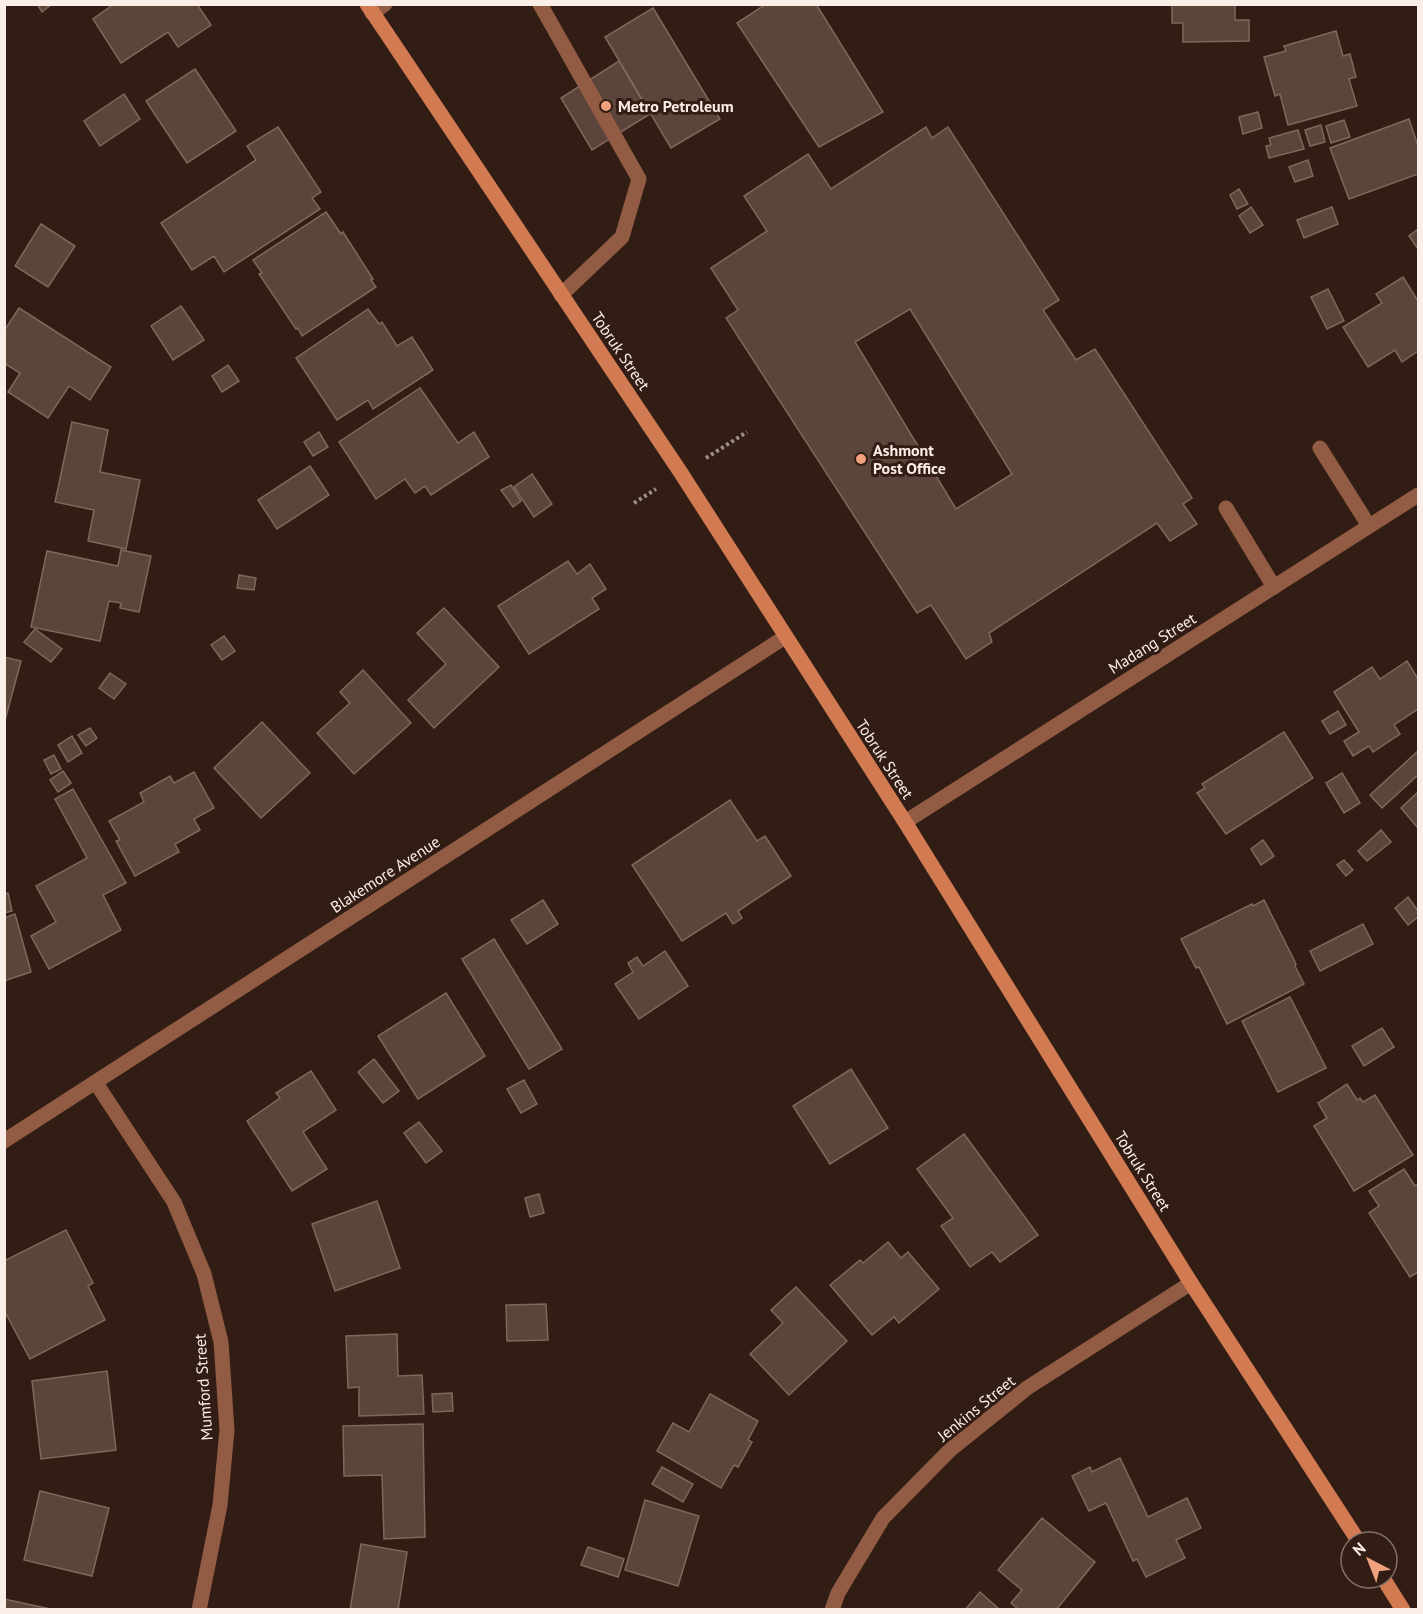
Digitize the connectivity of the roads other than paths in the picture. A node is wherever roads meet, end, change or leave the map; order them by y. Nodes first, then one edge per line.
1 (540, 4) edge
2 (375, 7) edge
3 (561, 295) junction
4 (1320, 448) dead end
5 (1419, 495) edge
6 (1226, 508) dead end
7 (1369, 526) junction
8 (1274, 587) junction
9 (785, 637) junction
10 (905, 822) junction
11 (96, 1083) junction
12 (4, 1141) edge
13 (1191, 1283) junction
14 (1351, 1530) edge
15 (1390, 1590) edge
16 (199, 1610) edge
17 (832, 1610) edge
18 (1403, 1610) edge

1 - 3 street
2 - 3 street, Tobruk Street
3 - 9 street, Tobruk Street
4 - 7 street
5 - 7 street, Madang Street
6 - 8 street
7 - 8 street, Madang Street
8 - 10 street, Madang Street
9 - 10 street, Tobruk Street
9 - 11 street, Blakemore Avenue
10 - 13 street, Tobruk Street
11 - 12 street, Blakemore Avenue
11 - 16 street, Mumford Street
13 - 14 street, Tobruk Street
13 - 17 street, Jenkins Street
15 - 18 street

